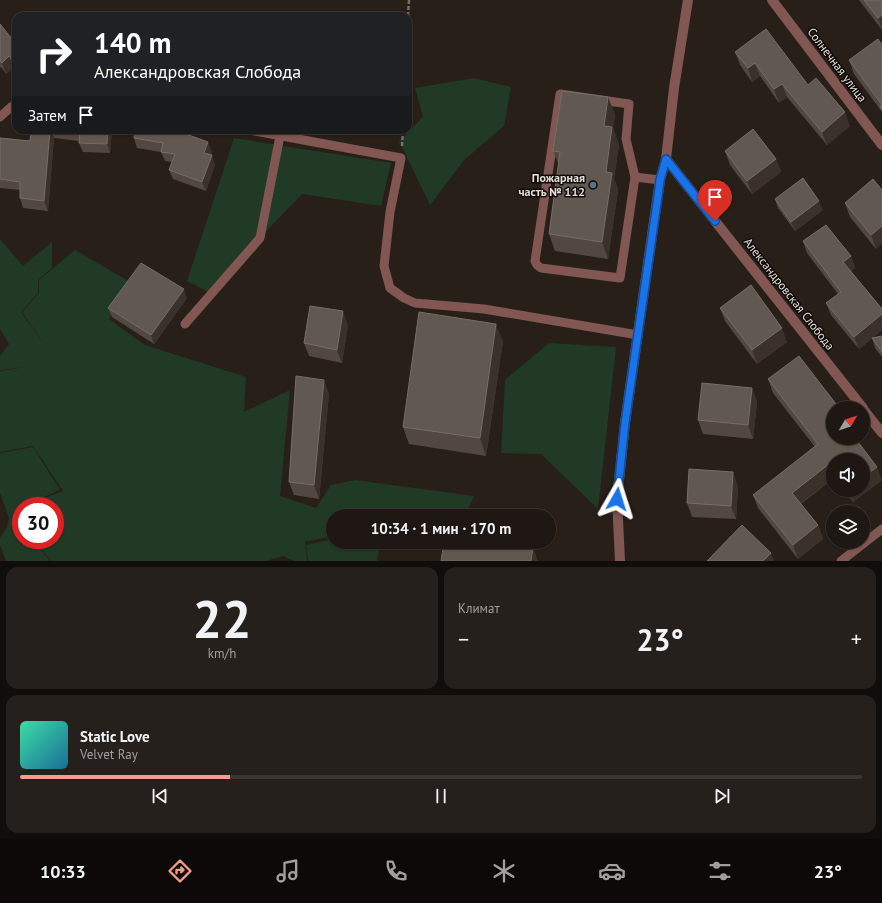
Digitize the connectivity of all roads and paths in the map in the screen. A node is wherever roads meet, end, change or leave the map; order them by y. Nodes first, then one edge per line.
1 (409, 0) edge
2 (688, 0) edge
3 (772, 0) edge
4 (408, 12) edge
5 (12, 107) edge
6 (0, 117) edge
7 (270, 134) edge
8 (280, 136) junction
9 (882, 145) edge
10 (666, 159) junction
11 (634, 177) junction
12 (660, 180) junction
13 (185, 324) dead end
14 (638, 335) junction
15 (857, 401) edge
16 (870, 417) edge
17 (882, 433) edge
18 (882, 530) edge
19 (620, 561) edge
20 (841, 561) edge

1 - 4 path
2 - 10 street
3 - 9 street, Солнечная улица
5 - 6 lane
7 - 8 lane
8 - 13 lane
8 - 14 lane
10 - 12 street
10 - 15 street, Александровская Слобода
11 - 11 lane
11 - 12 lane
12 - 14 street
14 - 19 street
16 - 17 street, Александровская Слобода
18 - 20 lane

